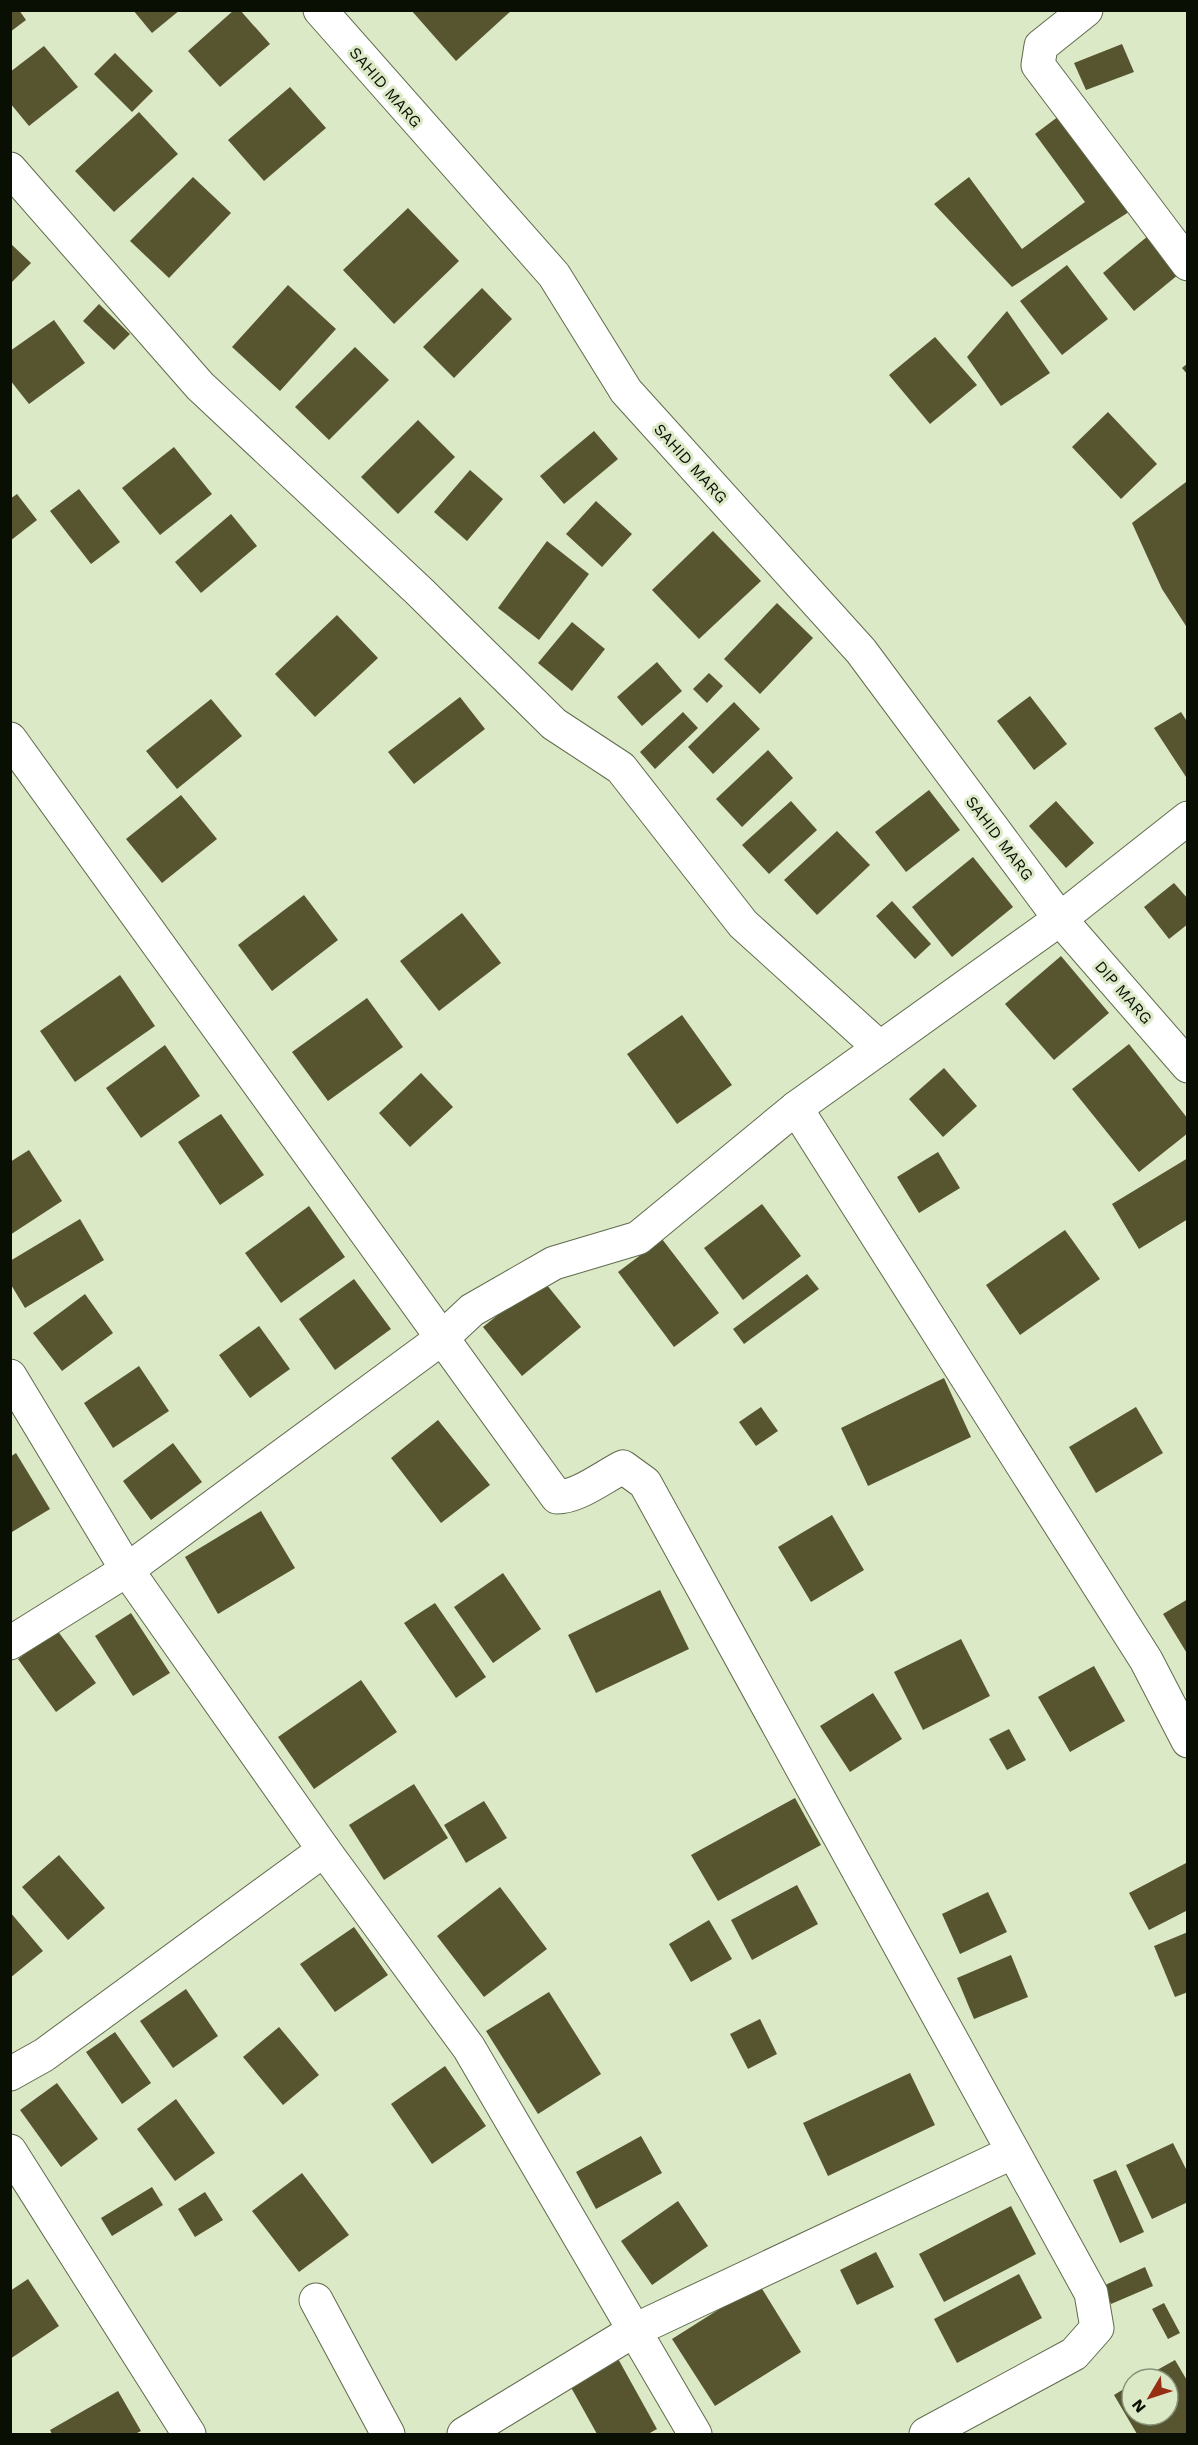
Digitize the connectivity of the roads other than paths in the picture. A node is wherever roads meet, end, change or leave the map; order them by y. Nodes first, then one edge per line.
1 (320, 10) edge
2 (1086, 10) edge
3 (10, 170) edge
4 (1188, 264) edge
5 (10, 739) edge
6 (1188, 818) edge
7 (1060, 919) junction
8 (880, 1048) junction
9 (1188, 1066) edge
10 (796, 1108) junction
11 (441, 1339) junction
12 (10, 1376) edge
13 (127, 1570) junction
14 (10, 1643) edge
15 (1188, 1741) edge
16 (324, 1850) junction
17 (10, 2074) edge
18 (10, 2151) edge
19 (1013, 2152) junction
20 (316, 2300) dead end
21 (634, 2330) junction
22 (189, 2434) edge
23 (388, 2434) edge
24 (464, 2434) edge
25 (695, 2434) edge
26 (927, 2434) edge

1 - 7 street, SAHID MARG
2 - 4 street
3 - 8 street
5 - 11 street
6 - 7 street
7 - 8 street
7 - 9 street, DIP MARG
8 - 10 street
10 - 11 street
10 - 15 street
11 - 13 street
11 - 19 street
12 - 13 street
13 - 14 street
13 - 16 street
16 - 17 street
16 - 21 street
18 - 22 street
19 - 21 street
19 - 26 street
20 - 23 street
21 - 24 street
21 - 25 street

